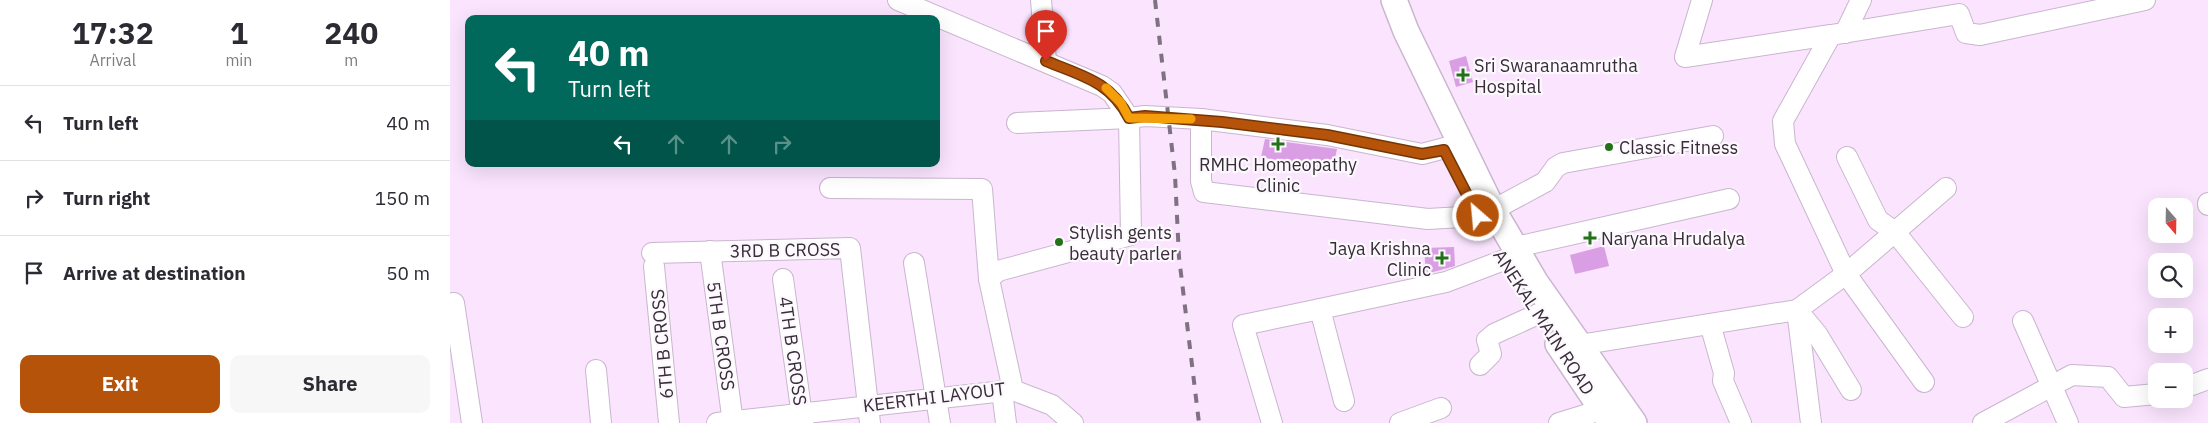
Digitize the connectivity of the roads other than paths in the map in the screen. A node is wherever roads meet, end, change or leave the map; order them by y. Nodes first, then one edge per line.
1 (898, 0) edge
2 (1041, 0) edge
3 (1381, 0) edge
4 (1394, 0) edge
5 (1702, 0) edge
6 (1862, 0) edge
7 (2145, 0) edge
8 (934, 15) edge
9 (940, 17) edge
10 (1838, 34) junction
11 (1046, 61) junction
12 (1129, 118) junction
13 (1201, 119) junction
14 (1017, 123) dead end
15 (1713, 136) dead end
16 (1452, 147) junction
17 (1847, 157) dead end
18 (830, 188) dead end
19 (1946, 188) dead end
20 (1729, 199) dead end
21 (1486, 213) junction
22 (1895, 232) junction
23 (710, 251) junction
24 (1510, 254) junction
25 (653, 260) joint
26 (914, 263) dead end
27 (1846, 274) junction
28 (993, 275) junction
29 (783, 279) dead end
30 (454, 302) dead end
31 (1320, 310) junction
32 (1797, 310) junction
33 (1538, 314) junction
34 (1963, 317) dead end
35 (2023, 321) dead end
36 (1710, 324) junction
37 (1579, 345) junction
38 (1480, 365) dead end
39 (596, 370) dead end
40 (2208, 379) edge
41 (1924, 382) dead end
42 (2193, 385) edge
43 (2051, 386) junction
44 (1851, 390) dead end
45 (1008, 391) junction
46 (2148, 395) edge
47 (937, 399) junction
48 (1344, 401) dead end
49 (1441, 408) dead end
50 (870, 414) edge
51 (1606, 416) edge
52 (802, 418) edge
53 (728, 422) edge
54 (472, 423) edge
55 (601, 423) edge
56 (669, 423) edge
57 (940, 423) edge
58 (1006, 423) edge
59 (1073, 423) edge
60 (1272, 423) edge
61 (1400, 423) edge
62 (1559, 423) edge
63 (1634, 423) edge
64 (1741, 423) edge
65 (1811, 423) edge
66 (1983, 423) edge
67 (2068, 423) edge

1 - 8 street
2 - 11 street
3 - 16 main road, ANEKAL MAIN ROAD
4 - 16 main road
5 - 10 street
6 - 10 street
7 - 10 street
9 - 11 street
10 - 27 street
11 - 12 street
12 - 13 street
12 - 14 street
12 - 28 street
13 - 16 street
13 - 21 street
15 - 21 street
16 - 21 main road, ANEKAL MAIN ROAD
17 - 22 street
18 - 28 street, KEERTHI LAYOUT
19 - 22 street
20 - 24 street
21 - 24 main road, ANEKAL MAIN ROAD
22 - 27 street
22 - 34 street
23 - 25 street, 3RD B CROSS
23 - 50 street, 3RD B CROSS
23 - 53 street, 5TH B CROSS
24 - 31 street
24 - 33 main road, ANEKAL MAIN ROAD
24 - 37 main road
25 - 56 street, 6TH B CROSS
26 - 47 street
27 - 32 street
27 - 41 street
28 - 45 street, KEERTHI LAYOUT
29 - 52 street, 4TH B CROSS
30 - 54 street
31 - 48 street
31 - 60 street
32 - 36 street
32 - 44 street
32 - 65 street
33 - 38 street
33 - 51 main road, ANEKAL MAIN ROAD
35 - 43 street
36 - 37 street
36 - 64 street
37 - 63 main road
39 - 55 street
40 - 42 street
43 - 46 street
43 - 66 street
43 - 67 street
45 - 47 street, KEERTHI LAYOUT
45 - 58 street
45 - 59 street
47 - 50 street, KEERTHI LAYOUT
47 - 57 street
49 - 61 street
50 - 52 street, KEERTHI LAYOUT
51 - 62 street
52 - 53 street, KEERTHI LAYOUT

